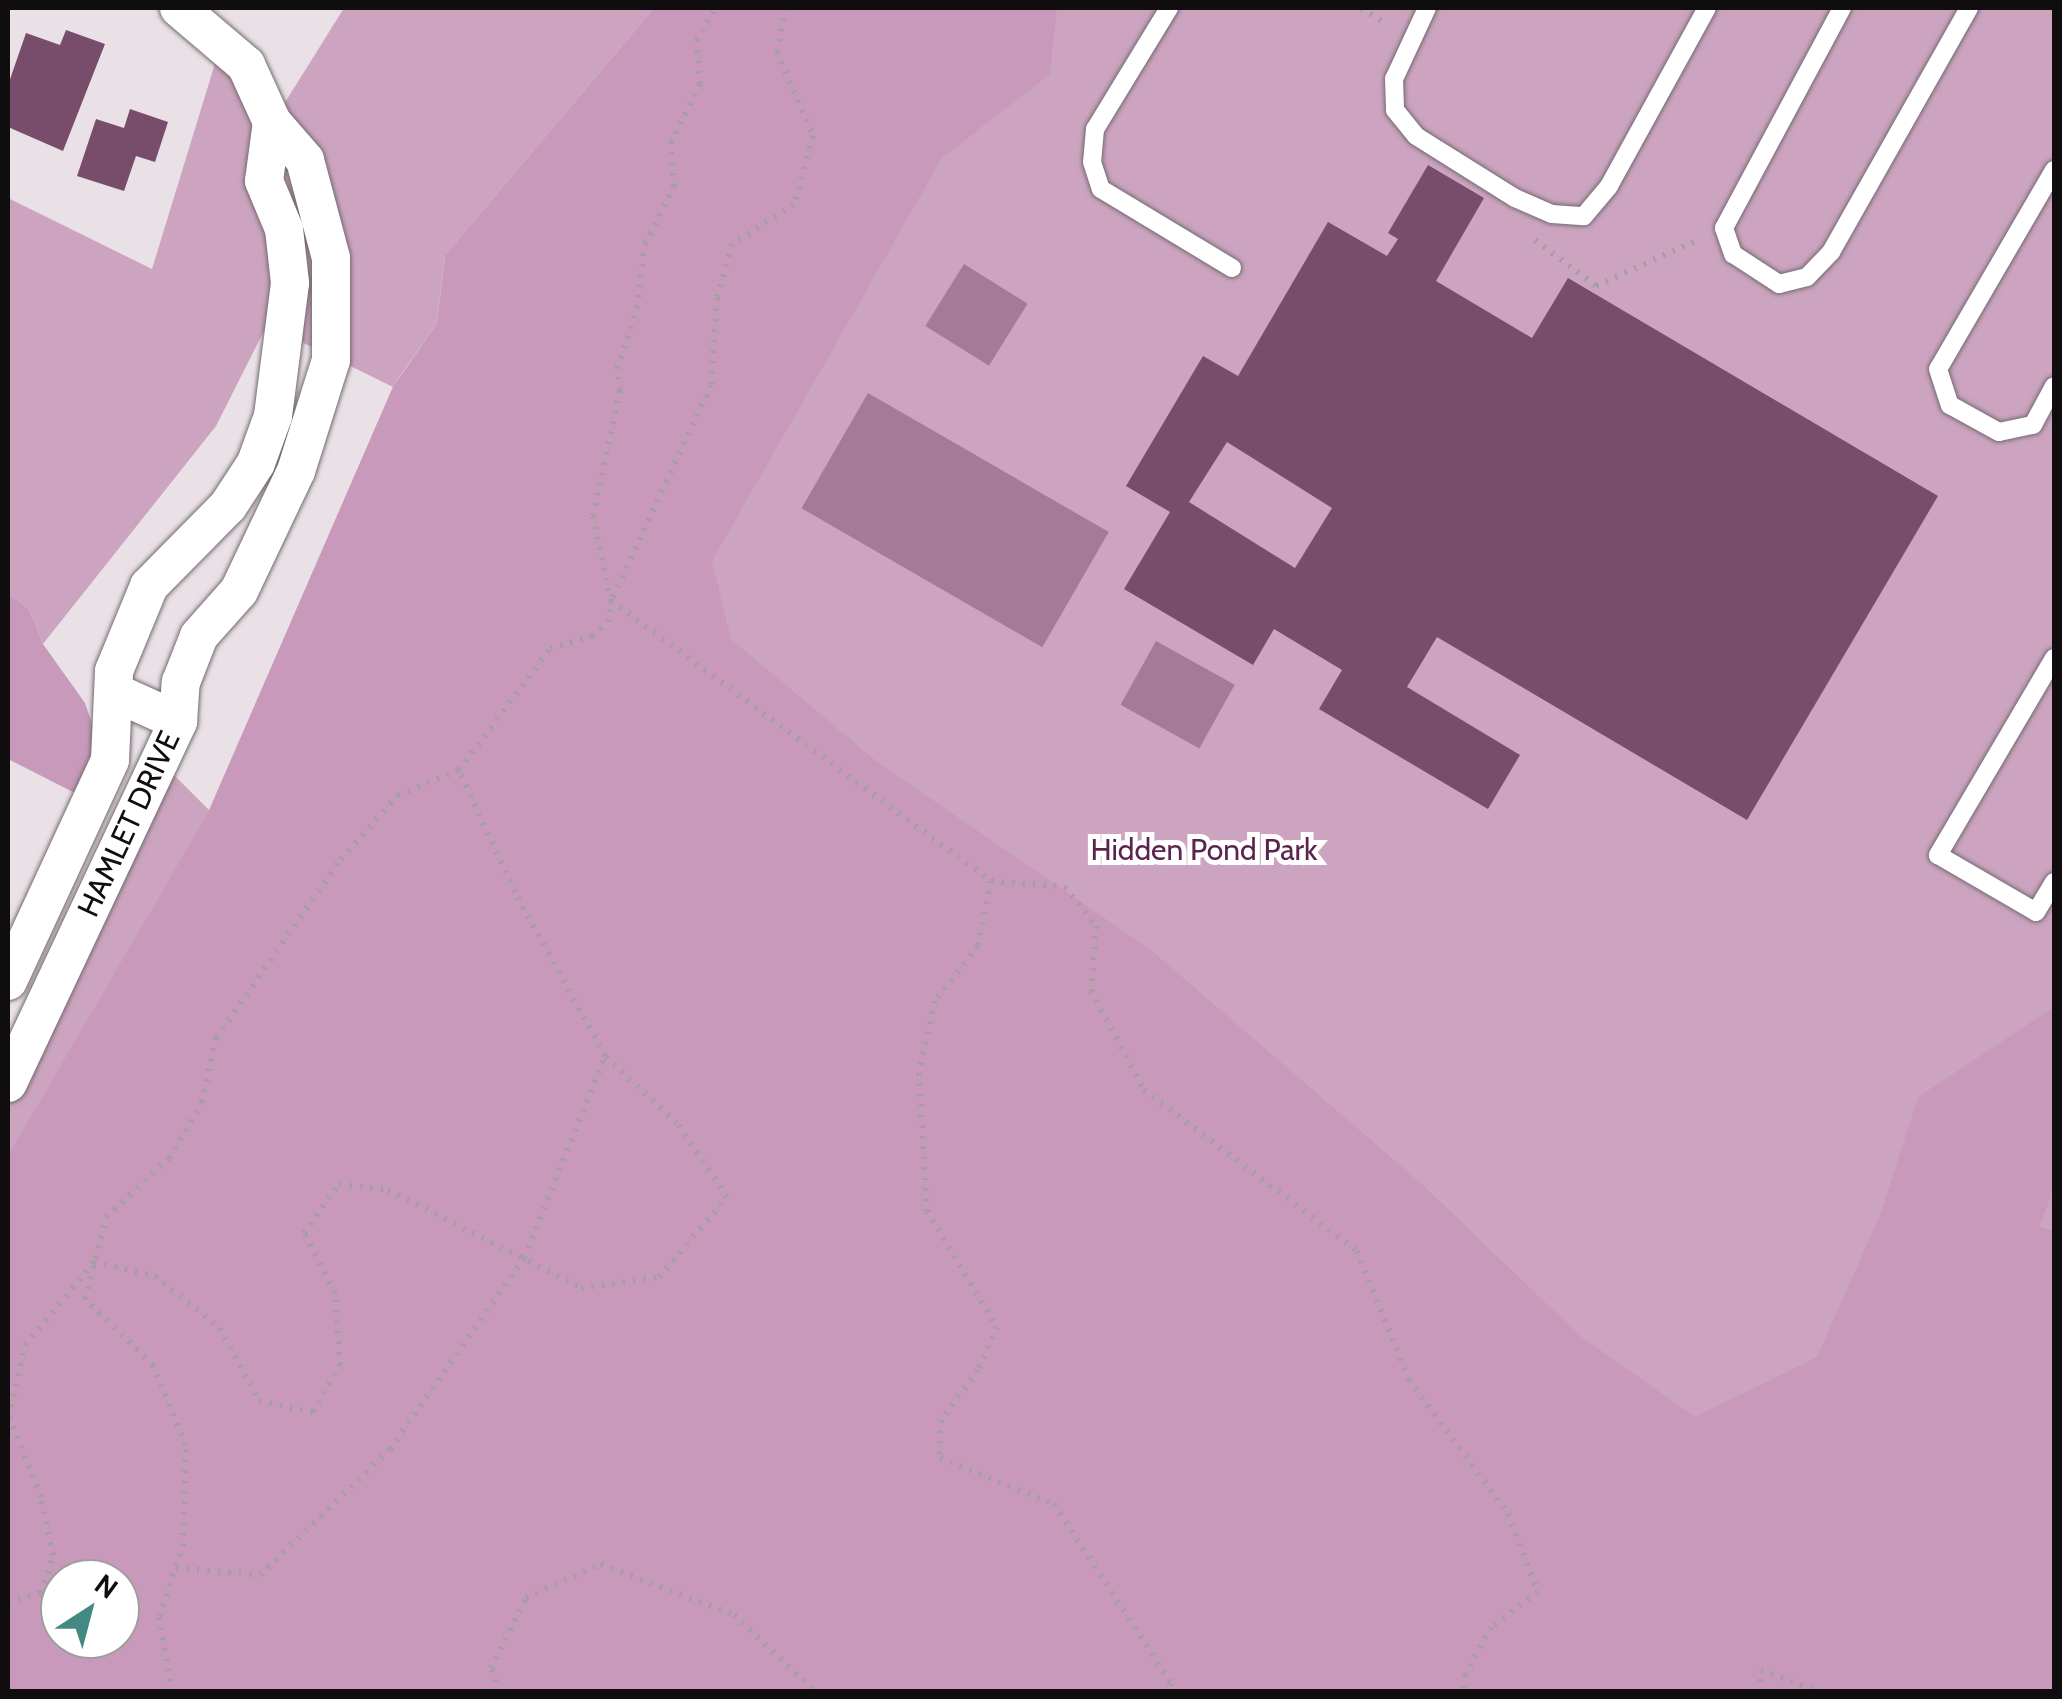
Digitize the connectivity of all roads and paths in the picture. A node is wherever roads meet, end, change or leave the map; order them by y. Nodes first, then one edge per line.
1 (179, 8) edge
2 (715, 8) edge
3 (784, 8) edge
4 (1169, 8) edge
5 (1361, 8) edge
6 (1427, 8) edge
7 (1707, 8) edge
8 (1842, 8) edge
9 (1969, 8) edge
10 (1387, 24) dead end
11 (272, 122) junction
12 (2054, 170) edge
13 (1724, 228) junction
14 (1535, 240) dead end
15 (1232, 268) dead end
16 (2054, 386) edge
17 (186, 553) junction
18 (239, 591) junction
19 (611, 600) junction
20 (2054, 658) edge
21 (116, 693) junction
22 (178, 721) junction
23 (458, 770) junction
24 (991, 881) junction
25 (2054, 882) edge
26 (8, 980) edge
27 (606, 1056) junction
28 (8, 1082) edge
29 (524, 1258) junction
30 (94, 1262) junction
31 (176, 1568) junction
32 (8, 1603) edge
33 (1169, 1687) edge
34 (172, 1692) edge
35 (499, 1692) edge
36 (816, 1692) edge
37 (1176, 1692) edge
38 (1463, 1692) edge
39 (1759, 1692) edge
40 (1819, 1692) edge

1 - 11 street, HAMLET DRIVE
2 - 19 path
3 - 19 path
4 - 15 lane
5 - 10 path
6 - 7 lane
8 - 13 lane
9 - 13 lane
11 - 17 street, HAMLET DRIVE
11 - 18 street, HAMLET DRIVE
12 - 16 lane
13 - 14 path
17 - 18 street
17 - 21 street, HAMLET DRIVE
18 - 22 street, HAMLET DRIVE
19 - 23 path
19 - 24 path
20 - 25 lane
21 - 22 street
21 - 26 street, HAMLET DRIVE
22 - 28 street, HAMLET DRIVE
23 - 27 path
23 - 30 path
24 - 33 path
24 - 38 path
27 - 29 path
27 - 29 path
29 - 30 path
29 - 31 path
30 - 31 path
30 - 32 path
31 - 34 path
33 - 37 path
35 - 36 path
39 - 40 path

